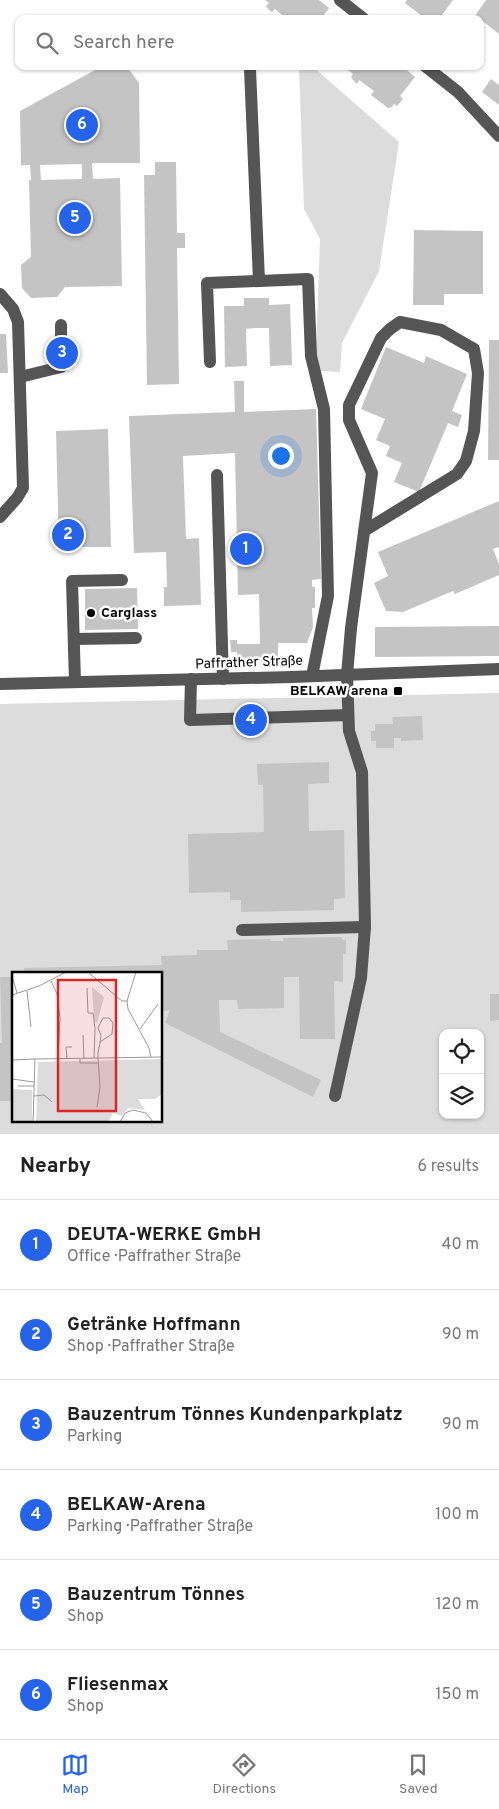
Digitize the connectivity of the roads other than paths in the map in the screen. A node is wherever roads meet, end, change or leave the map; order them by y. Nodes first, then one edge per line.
1 (340, 0) edge
2 (359, 15) edge
3 (250, 70) edge
4 (430, 70) edge
5 (499, 136) edge
6 (259, 281) junction
7 (0, 294) edge
8 (61, 325) dead end
9 (210, 362) dead end
10 (20, 376) junction
11 (216, 476) dead end
12 (0, 517) edge
13 (364, 531) junction
14 (122, 580) dead end
15 (136, 638) dead end
16 (74, 639) junction
17 (499, 669) edge
18 (347, 675) junction
19 (312, 676) junction
20 (223, 678) junction
21 (191, 679) junction
22 (75, 682) junction
23 (0, 684) edge
24 (348, 715) junction
25 (365, 927) junction
26 (242, 930) dead end
27 (335, 1096) dead end

1 - 2 street
3 - 6 street
4 - 5 street
6 - 9 street
6 - 19 street
7 - 10 street
8 - 10 street
10 - 12 street
11 - 20 street
13 - 13 street
13 - 18 street
14 - 16 street
15 - 16 street
16 - 22 street
17 - 18 street, Paffrather Straße
18 - 19 street, Paffrather Straße
18 - 24 street
19 - 20 street, Paffrather Straße
20 - 21 street, Paffrather Straße
21 - 22 street, Paffrather Straße
21 - 24 street
22 - 23 street, Paffrather Straße
24 - 25 street
25 - 26 street
25 - 27 street

